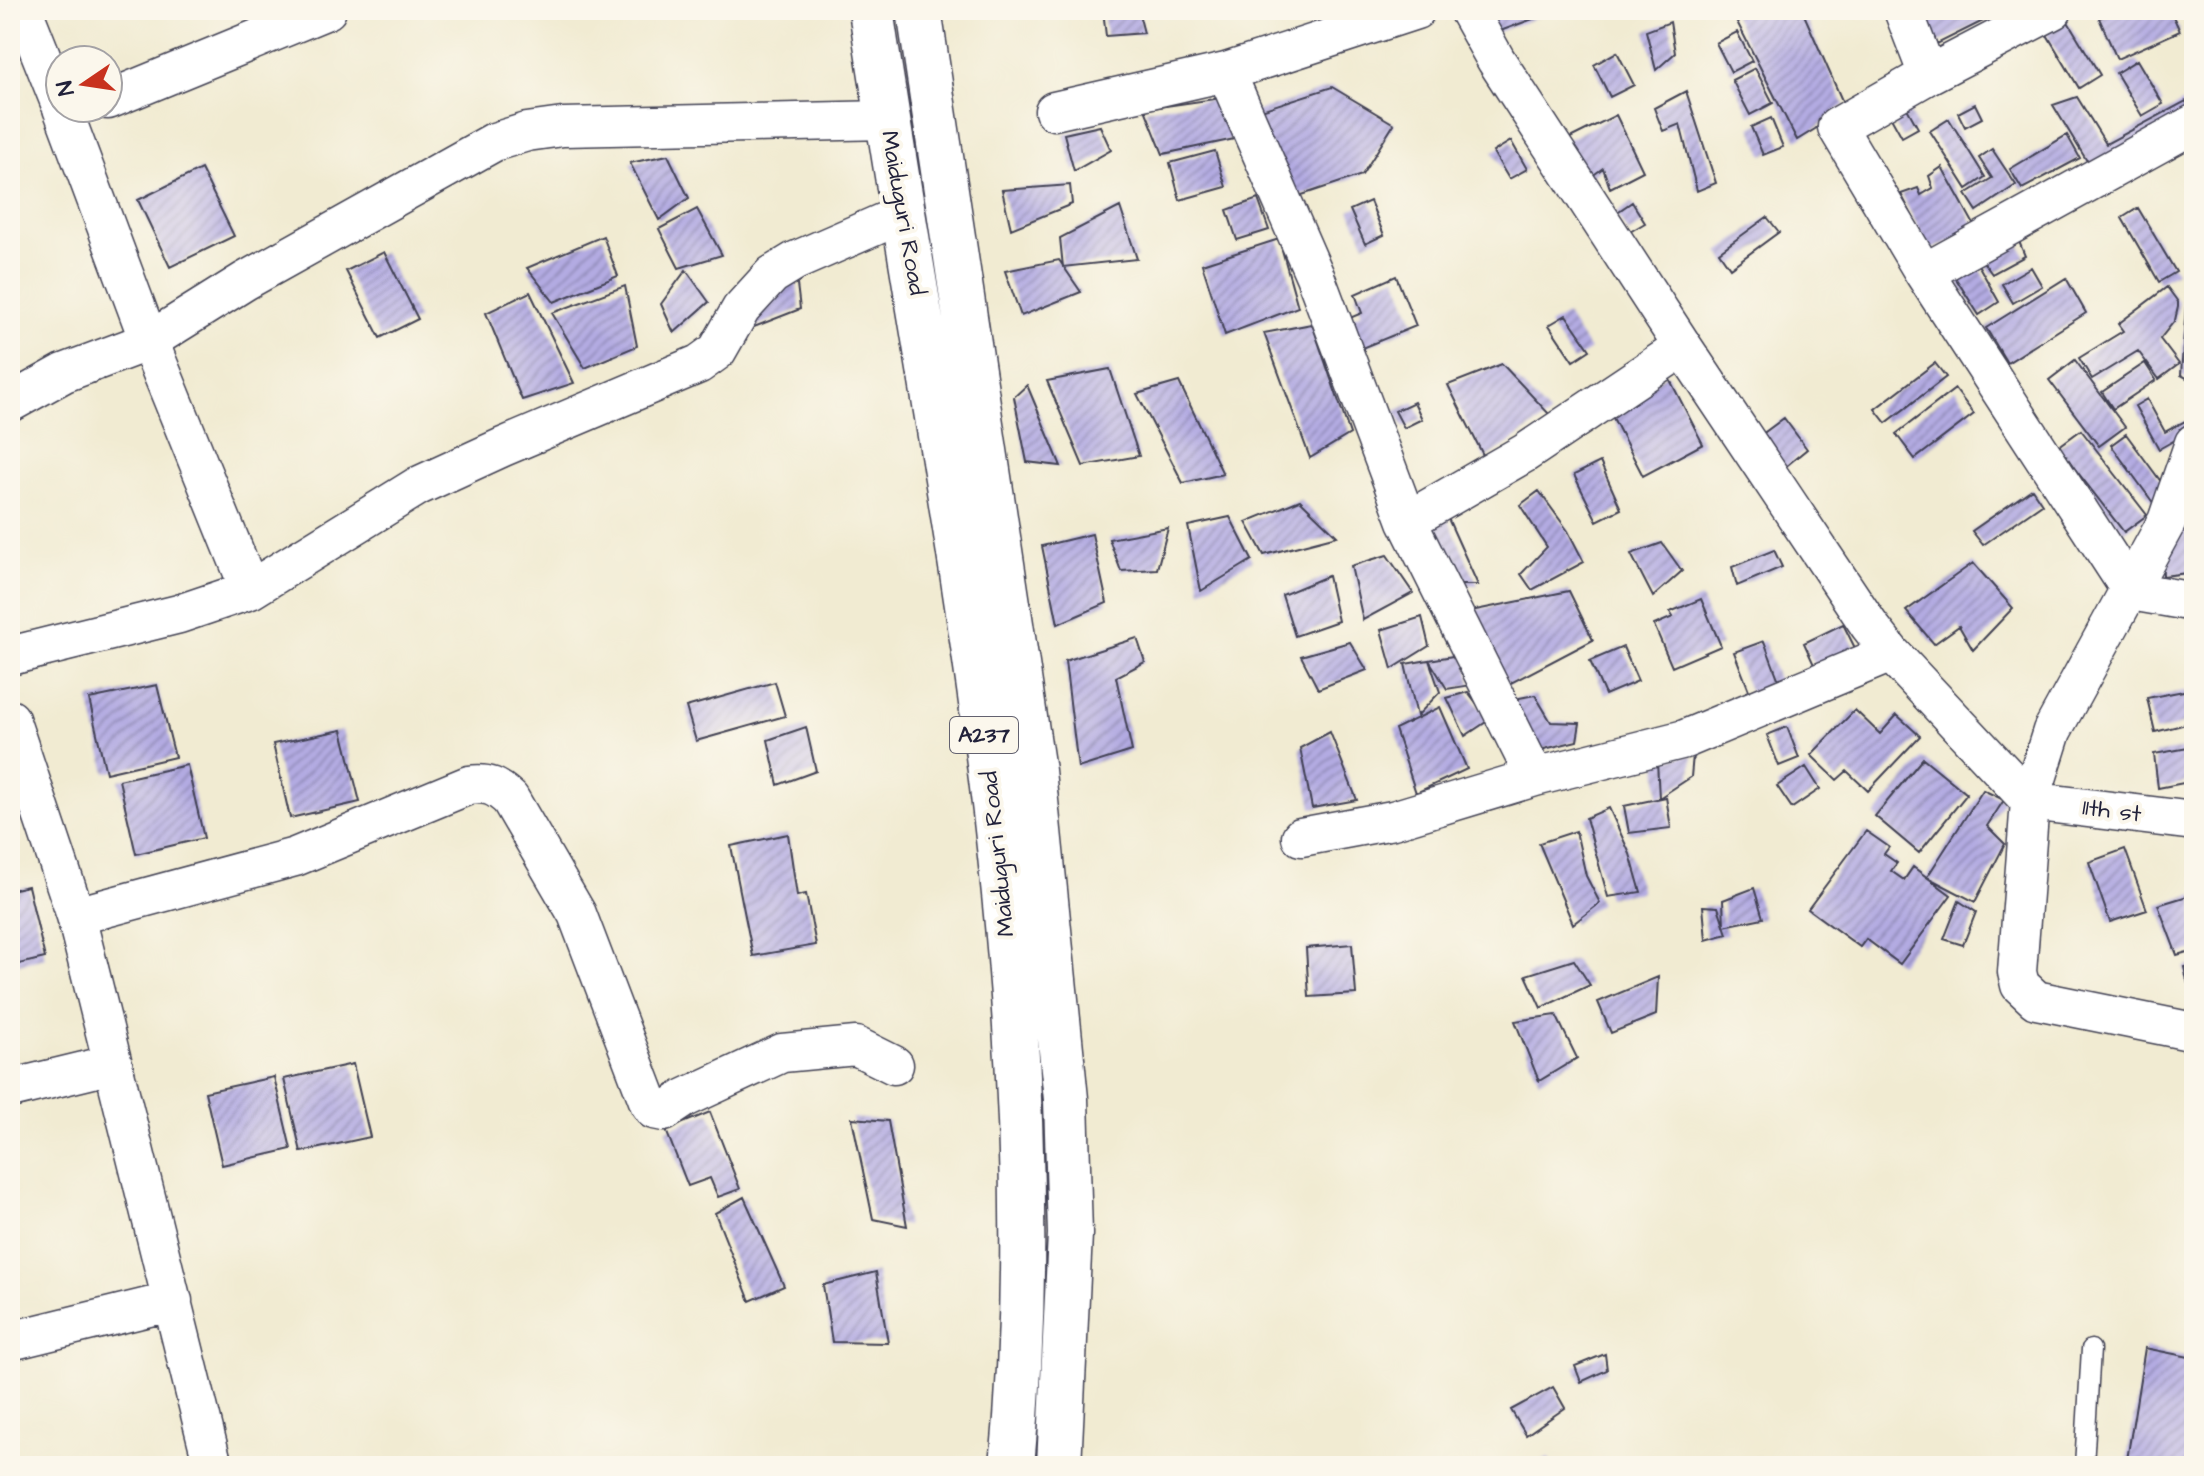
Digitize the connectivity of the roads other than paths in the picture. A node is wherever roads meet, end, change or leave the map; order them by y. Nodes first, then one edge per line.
1 (23, 10) edge
2 (327, 10) edge
3 (871, 10) edge
4 (919, 10) edge
5 (1416, 10) edge
6 (1468, 10) edge
7 (1903, 10) edge
8 (2053, 10) edge
9 (44, 55) edge
10 (1226, 72) junction
11 (1928, 75) junction
12 (124, 93) edge
13 (1054, 111) dead end
14 (887, 120) junction
15 (74, 124) edge
16 (2194, 124) edge
17 (905, 213) junction
18 (1924, 273) junction
19 (149, 341) junction
20 (1683, 347) junction
21 (10, 403) edge
22 (2194, 443) edge
23 (1407, 521) junction
24 (250, 590) junction
25 (2131, 591) junction
26 (2194, 602) edge
27 (1891, 653) junction
28 (10, 656) edge
29 (10, 719) edge
30 (1535, 777) junction
31 (2030, 801) junction
32 (2194, 821) edge
33 (1301, 837) dead end
34 (76, 916) junction
35 (2194, 1032) edge
36 (113, 1064) junction
37 (894, 1065) dead end
38 (10, 1089) edge
39 (173, 1301) junction
40 (10, 1341) edge
41 (2091, 1349) dead end
42 (213, 1466) edge
43 (1012, 1466) edge
44 (1059, 1466) edge
45 (2084, 1466) edge

1 - 9 street
2 - 12 street
3 - 14 highway, Maiduguri Road / A237
4 - 44 highway, Maiduguri Road / A237
5 - 10 street
6 - 20 street
7 - 11 street
8 - 11 street
10 - 13 street
10 - 23 street
11 - 18 street
14 - 17 highway, Maiduguri Road / A237
14 - 19 street
15 - 19 street
16 - 18 street
17 - 24 street
17 - 43 highway, Maiduguri Road / A237
18 - 25 street
19 - 21 street
19 - 24 street
20 - 23 street
20 - 27 street
22 - 25 street
23 - 30 street
24 - 28 street
25 - 26 street
25 - 31 street
27 - 30 street
27 - 31 street
29 - 34 street
30 - 33 street
31 - 32 street, 11th st
31 - 35 street
34 - 36 street
34 - 37 street
36 - 38 street
36 - 39 street
39 - 40 street
39 - 42 street
41 - 45 lane

